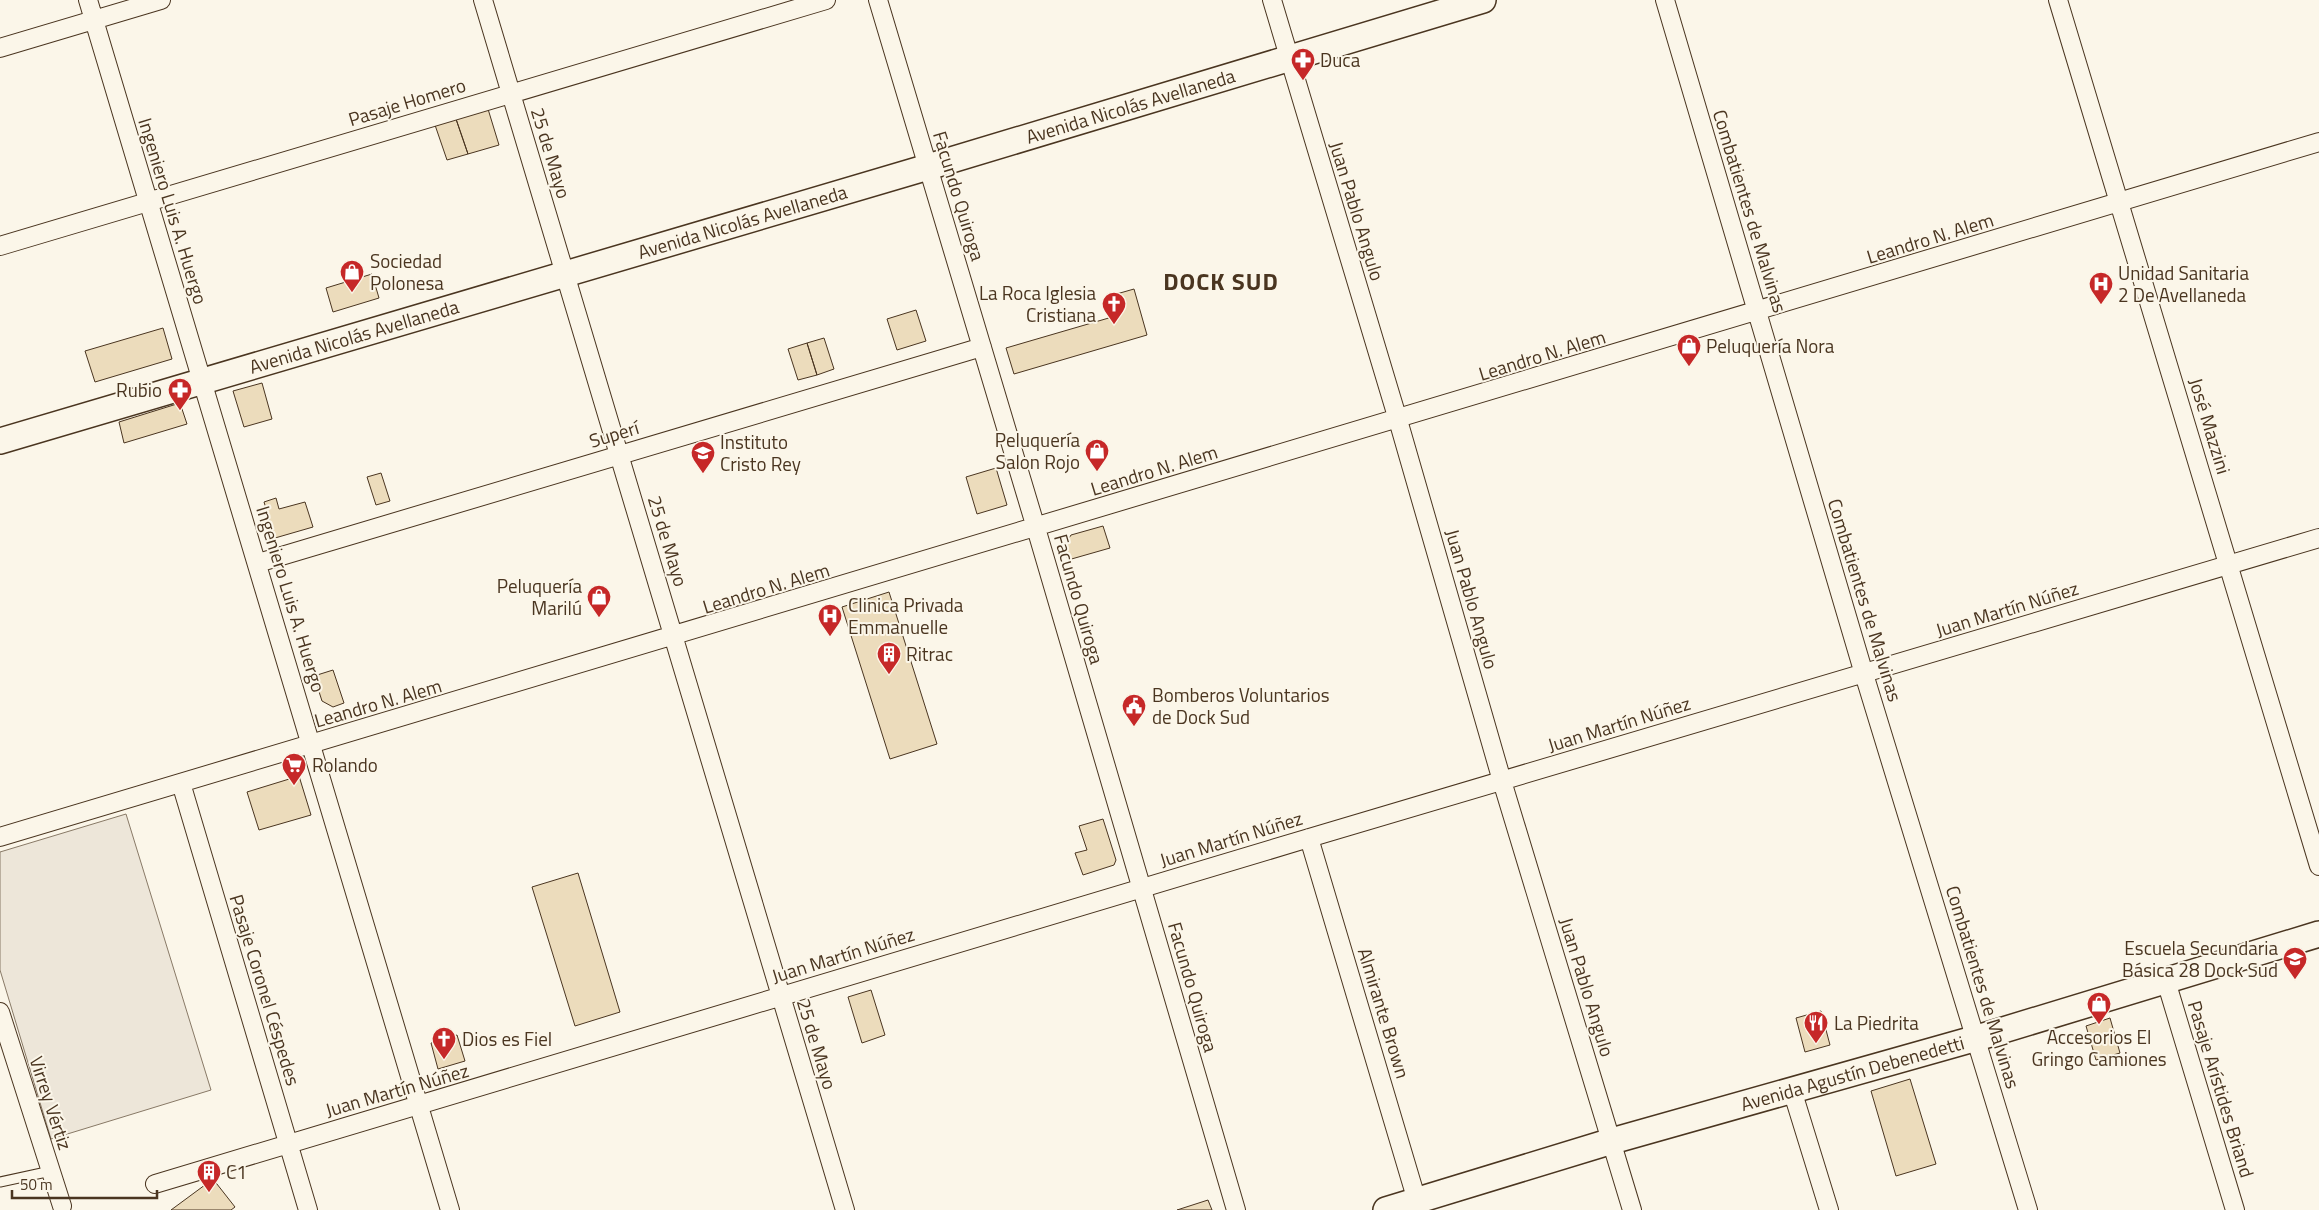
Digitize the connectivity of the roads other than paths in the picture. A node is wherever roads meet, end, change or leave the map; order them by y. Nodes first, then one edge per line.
1 (88, 0) edge
2 (161, 0) edge
3 (483, 0) edge
4 (826, 0) edge
5 (878, 0) edge
6 (1272, 0) edge
7 (1483, 0) edge
8 (1665, 0) edge
9 (2058, 0) edge
10 (94, 20) junction
11 (0, 48) edge
12 (1289, 60) junction
13 (510, 94) junction
14 (2319, 142) edge
15 (928, 167) junction
16 (148, 202) junction
17 (2121, 202) junction
18 (0, 246) edge
19 (566, 273) junction
20 (1758, 313) junction
21 (982, 347) junction
22 (202, 381) junction
23 (1398, 420) junction
24 (0, 441) edge
25 (620, 455) junction
26 (1036, 528) junction
27 (2319, 538) edge
28 (258, 563) junction
29 (2230, 565) junction
30 (674, 638) junction
31 (1864, 674) junction
32 (313, 745) junction
33 (1502, 781) junction
34 (181, 784) junction
35 (0, 837) edge
36 (1309, 838) junction
37 (2319, 866) edge
38 (1142, 888) junction
39 (2319, 934) edge
40 (2166, 981) junction
41 (780, 996) junction
42 (0, 1012) edge
43 (1977, 1038) junction
44 (1792, 1090) junction
45 (419, 1106) junction
46 (1612, 1141) junction
47 (289, 1143) junction
48 (51, 1171) junction
49 (0, 1182) edge
50 (155, 1184) dead end
51 (1417, 1201) junction
52 (62, 1206) dead end
53 (308, 1210) edge
54 (450, 1210) edge
55 (845, 1210) edge
56 (1236, 1210) edge
57 (1386, 1210) edge
58 (1632, 1210) edge
59 (1829, 1210) edge
60 (2028, 1210) edge
61 (2235, 1210) edge

1 - 10 street, Ingeniero Luis A. Huergo
2 - 10 street
3 - 13 street, 25 de Mayo
4 - 13 street, Pasaje Homero
5 - 15 street, Facundo Quiroga
6 - 12 street, Juan Pablo Angulo
7 - 12 main road, Avenida Nicolás Avellaneda
8 - 20 street, Combatientes de Malvinas
9 - 17 street, José Mazzini
10 - 11 street
10 - 16 street, Ingeniero Luis A. Huergo
12 - 15 main road, Avenida Nicolás Avellaneda
12 - 23 street, Juan Pablo Angulo
13 - 16 street, Pasaje Homero
13 - 19 street, 25 de Mayo
14 - 17 street, Leandro N. Alem
15 - 19 main road, Avenida Nicolás Avellaneda
15 - 21 street, Facundo Quiroga
16 - 18 street, Pasaje Homero
16 - 22 street, Ingeniero Luis A. Huergo
17 - 20 street, Leandro N. Alem
17 - 29 street, José Mazzini
19 - 22 main road, Avenida Nicolás Avellaneda
19 - 25 street, 25 de Mayo
20 - 23 street, Leandro N. Alem
20 - 31 street, Combatientes de Malvinas
21 - 25 street, Superí
21 - 26 street, Facundo Quiroga
22 - 24 main road, Avenida Nicolás Avellaneda
22 - 28 street, Ingeniero Luis A. Huergo
23 - 26 street, Leandro N. Alem
23 - 33 street, Juan Pablo Angulo
25 - 28 street, Superí
25 - 30 street, 25 de Mayo
26 - 30 street, Leandro N. Alem
26 - 38 street, Facundo Quiroga
27 - 29 street, Juan Martín Núñez
28 - 32 street, Ingeniero Luis A. Huergo
29 - 31 street, Juan Martín Núñez
29 - 37 street, José Mazzini
30 - 32 street, Leandro N. Alem
30 - 41 street, 25 de Mayo
31 - 33 street, Juan Martín Núñez
31 - 43 street, Combatientes de Malvinas
32 - 34 street, Leandro N. Alem
32 - 45 street, Ingeniero Luis A. Huergo
33 - 36 street, Juan Martín Núñez
33 - 46 street, Juan Pablo Angulo
34 - 35 street, Leandro N. Alem
34 - 47 street, Pasaje Coronel Céspedes
36 - 38 street, Juan Martín Núñez
36 - 51 street, Almirante Brown
38 - 41 street, Juan Martín Núñez
38 - 56 street, Facundo Quiroga
39 - 40 main road, Avenida Agustín Debenedetti
40 - 43 main road, Avenida Agustín Debenedetti
40 - 61 street, Pasaje Arístides Briand
41 - 45 street, Juan Martín Núñez
41 - 55 street, 25 de Mayo
42 - 48 street, Virrey Vértiz
43 - 44 main road, Avenida Agustín Debenedetti
43 - 60 street, Combatientes de Malvinas
44 - 46 main road, Avenida Agustín Debenedetti
44 - 59 street
45 - 47 street, Juan Martín Núñez
45 - 54 street, Ingeniero Luis A. Huergo
46 - 51 main road, Avenida Agustín Debenedetti
46 - 58 street, Juan Pablo Angulo
47 - 50 street, Juan Martín Núñez
47 - 53 street, Pasaje Coronel Céspedes
48 - 49 lane
48 - 52 street, Virrey Vértiz
51 - 57 main road, Avenida Agustín Debenedetti

